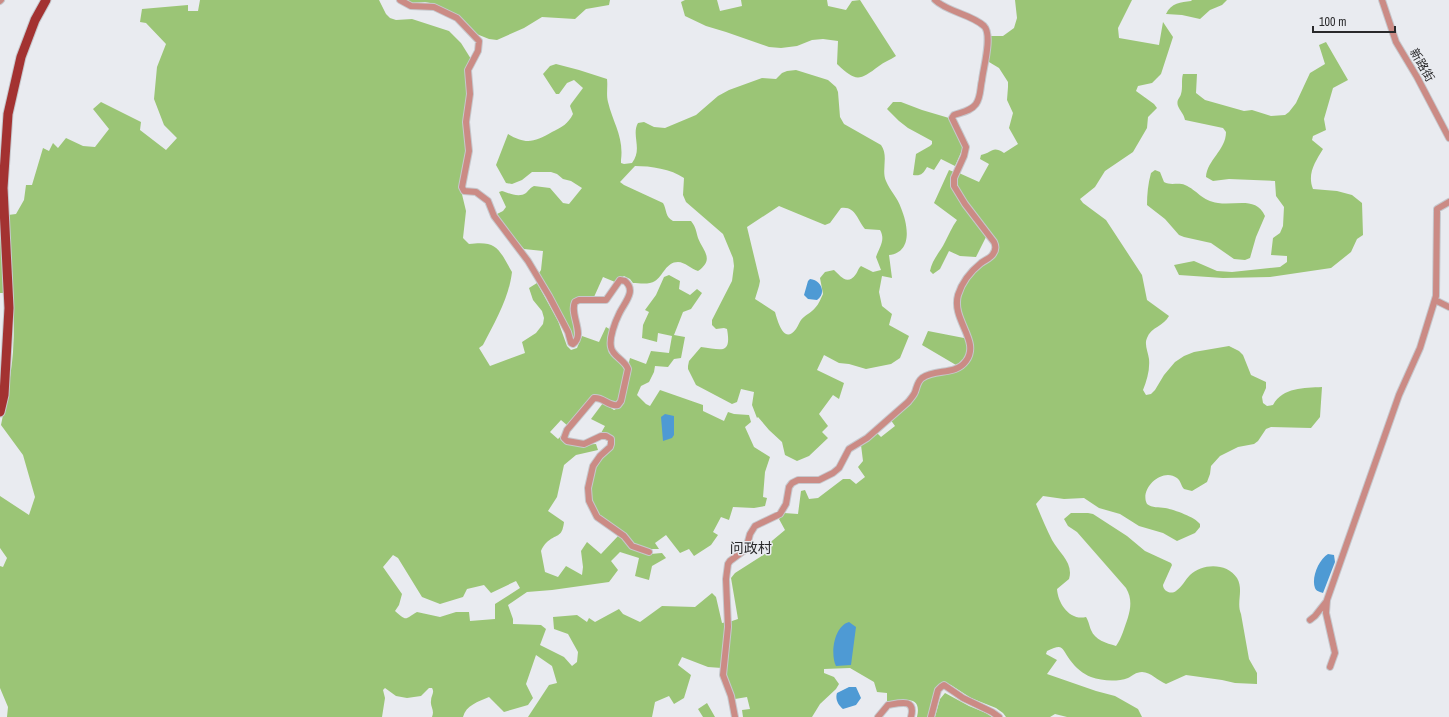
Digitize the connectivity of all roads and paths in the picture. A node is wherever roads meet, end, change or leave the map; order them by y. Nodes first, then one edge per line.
1 (46, 0) edge
2 (400, 0) edge
3 (935, 0) edge
4 (1382, 0) edge
5 (1449, 138) edge
6 (1, 189) edge
7 (1449, 202) edge
8 (1435, 300) junction
9 (1449, 306) edge
10 (0, 412) edge
11 (650, 552) dead end
12 (1327, 600) junction
13 (1310, 620) dead end
14 (1330, 667) dead end
15 (735, 717) edge
16 (878, 717) edge
17 (911, 717) edge
18 (931, 717) edge
19 (999, 717) edge

1 - 6 main road
2 - 11 street
3 - 15 street
4 - 5 street, 新路街
6 - 10 main road
7 - 8 street
8 - 9 street
8 - 12 street
12 - 13 street
12 - 14 street
16 - 17 street
18 - 19 street

